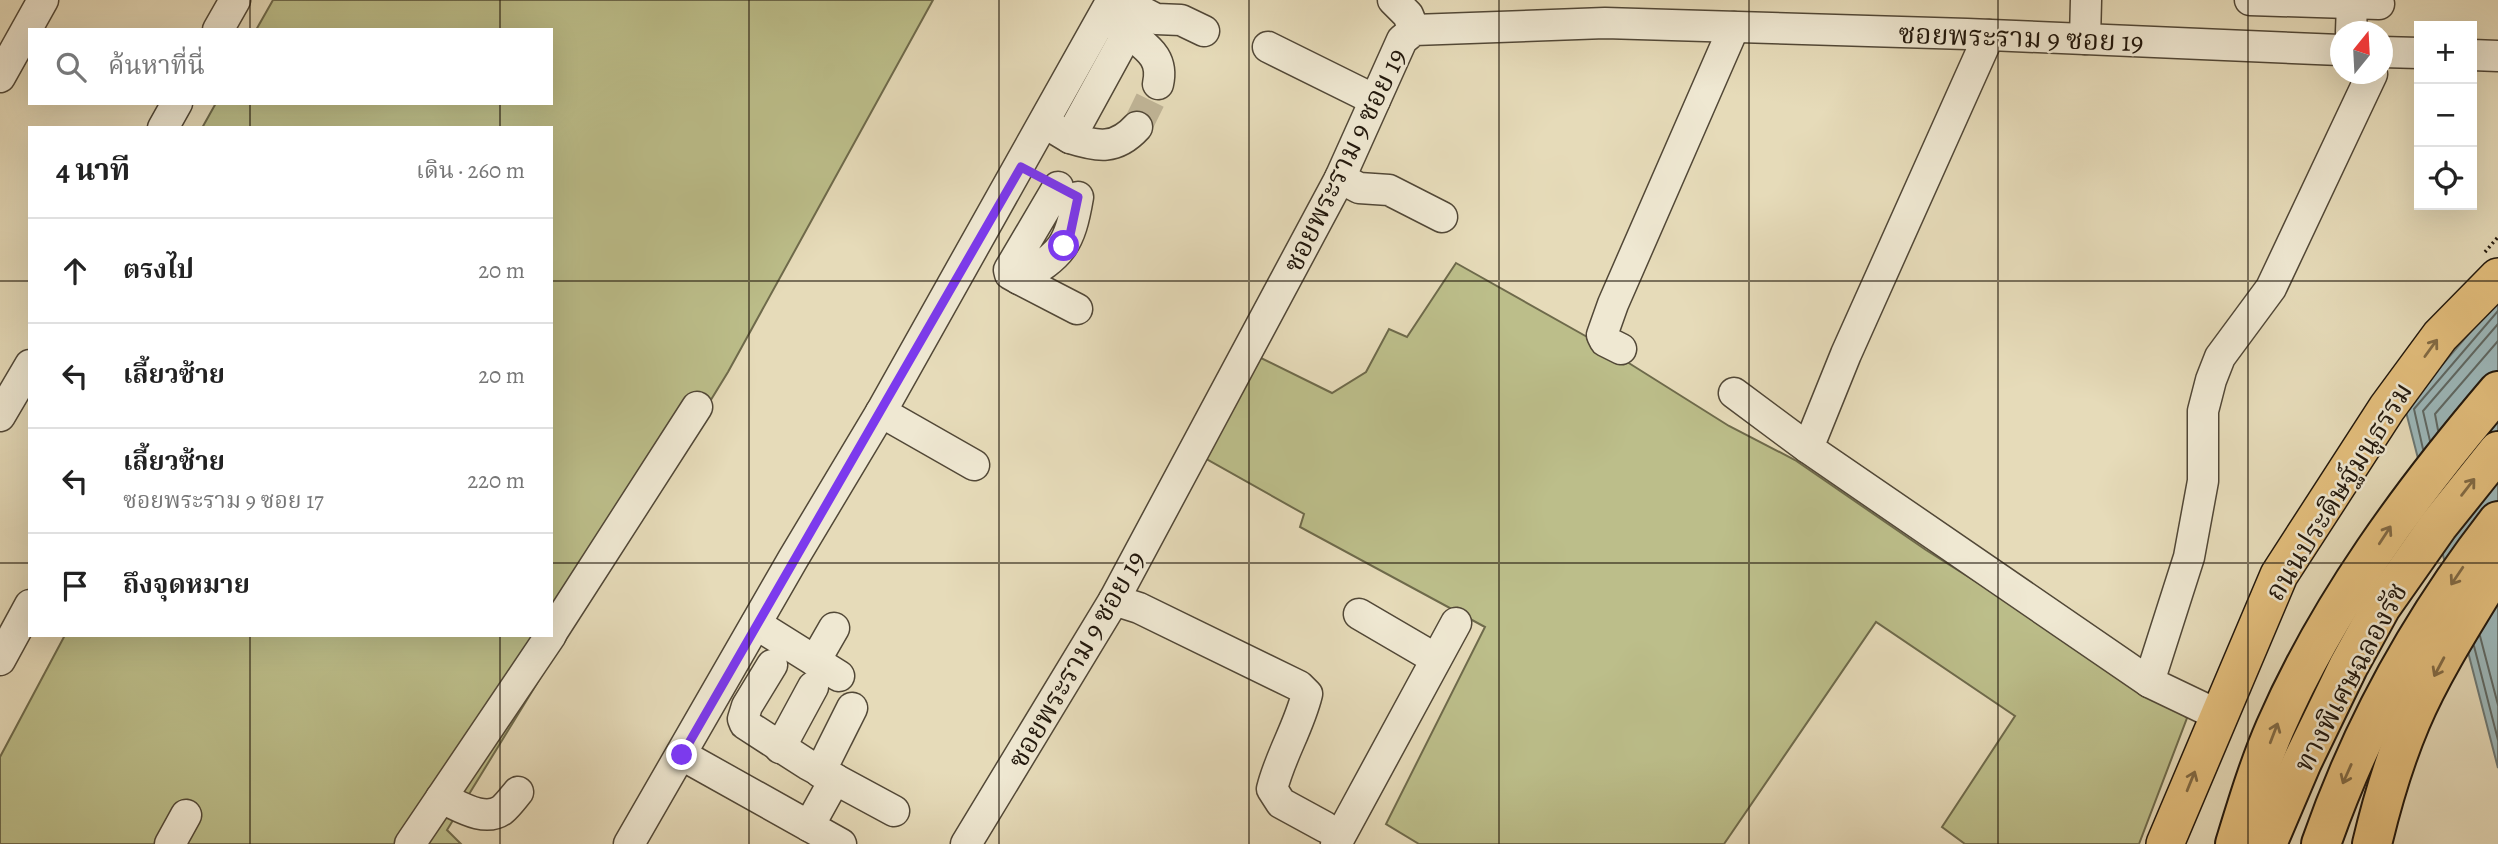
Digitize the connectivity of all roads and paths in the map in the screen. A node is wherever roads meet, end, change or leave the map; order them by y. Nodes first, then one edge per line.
1 (43, 0) edge
2 (235, 0) edge
3 (2086, 0) edge
4 (2250, 0) edge
5 (1111, 6) edge
6 (1402, 9) edge
7 (1606, 12) edge
8 (2361, 13) edge
9 (1734, 27) junction
10 (219, 28) edge
11 (1204, 31) dead end
12 (1128, 32) junction
13 (1989, 35) junction
14 (2085, 39) junction
15 (1268, 47) dead end
16 (2330, 50) edge
17 (2393, 52) edge
18 (2414, 53) edge
19 (2477, 55) edge
20 (2498, 56) edge
21 (0, 77) edge
22 (1158, 84) tunnel mouth
23 (2367, 84) edge
24 (1375, 100) junction
25 (176, 105) edge
26 (164, 126) edge
27 (1137, 127) tunnel mouth
28 (1057, 131) junction
29 (1021, 167) junction
30 (1340, 178) junction
31 (1442, 217) dead end
32 (2498, 277) edge
33 (1077, 309) dead end
34 (1621, 349) dead end
35 (28, 368) edge
36 (2498, 391) edge
37 (1734, 393) dead end
38 (696, 407) dead end
39 (881, 412) junction
40 (0, 416) edge
41 (1808, 448) junction
42 (2498, 451) edge
43 (974, 465) dead end
44 (2498, 521) edge
45 (2498, 566) edge
46 (1114, 600) junction
47 (28, 609) edge
48 (1359, 614) dead end
49 (1456, 623) dead end
50 (757, 624) junction
51 (834, 628) dead end
52 (553, 632) edge
53 (550, 637) edge
54 (1436, 659) junction
55 (0, 660) edge
56 (772, 665) dead end
57 (822, 675) junction
58 (2149, 682) junction
59 (852, 708) dead end
60 (2218, 715) junction
61 (780, 748) junction
62 (682, 755) junction
63 (827, 776) junction
64 (518, 792) dead end
65 (441, 798) junction
66 (894, 811) dead end
67 (186, 816) dead end
68 (809, 826) junction
69 (1331, 835) edge
70 (170, 844) edge
71 (410, 844) edge
72 (629, 844) edge
73 (841, 844) edge
74 (966, 844) edge
75 (2165, 844) edge
76 (2235, 844) edge
77 (2267, 844) edge
78 (2321, 844) edge
79 (2372, 844) edge

1 - 21 street
2 - 10 street
3 - 14 street
4 - 8 street
5 - 11 street
5 - 12 street
5 - 28 street
6 - 7 street, ซอยพระราม 9 ซอย 19
6 - 24 street, ซอยพระราม 9 ซอย 19
7 - 9 street, ซอยพระราม 9 ซอย 19
9 - 13 street, ซอยพระราม 9 ซอย 19
9 - 34 street
12 - 22 street
12 - 28 street
13 - 14 street, ซอยพระราม 9 ซอย 19
13 - 41 street
14 - 16 street, ซอยพระราม 9 ซอย 19
15 - 24 street
17 - 18 street
19 - 20 street
23 - 58 street
24 - 30 street, ซอยพระราม 9 ซอย 19
25 - 26 street
27 - 28 street
28 - 29 street
29 - 33 street
29 - 39 street
30 - 31 street
30 - 46 street, ซอยพระราม 9 ซอย 19
60 -> 32 main road, ถนนประดิษฐ์มนูธรรม
35 - 40 street
76 -> 36 highway
37 - 41 street
38 - 52 street
39 - 43 street
39 - 50 street
41 - 58 street
77 -> 42 highway, ทางพิเศษฉลองรัช
44 -> 78 highway, ทางพิเศษฉลองรัช
45 -> 79 highway
46 - 69 street
46 - 74 street, ซอยพระราม 9 ซอย 19
47 - 55 street
48 - 54 street
49 - 54 street
50 - 57 street
50 - 62 street
51 - 57 street
53 - 65 street
54 - 69 street
56 - 61 street
57 - 61 street
58 - 60 street
59 - 63 street
75 -> 60 main road, ถนนประดิษฐ์มนูธรรม
61 - 63 street
62 - 68 street
62 - 72 street
63 - 66 street
63 - 68 street
64 - 65 street
65 - 71 street
67 - 70 street
68 - 73 street

